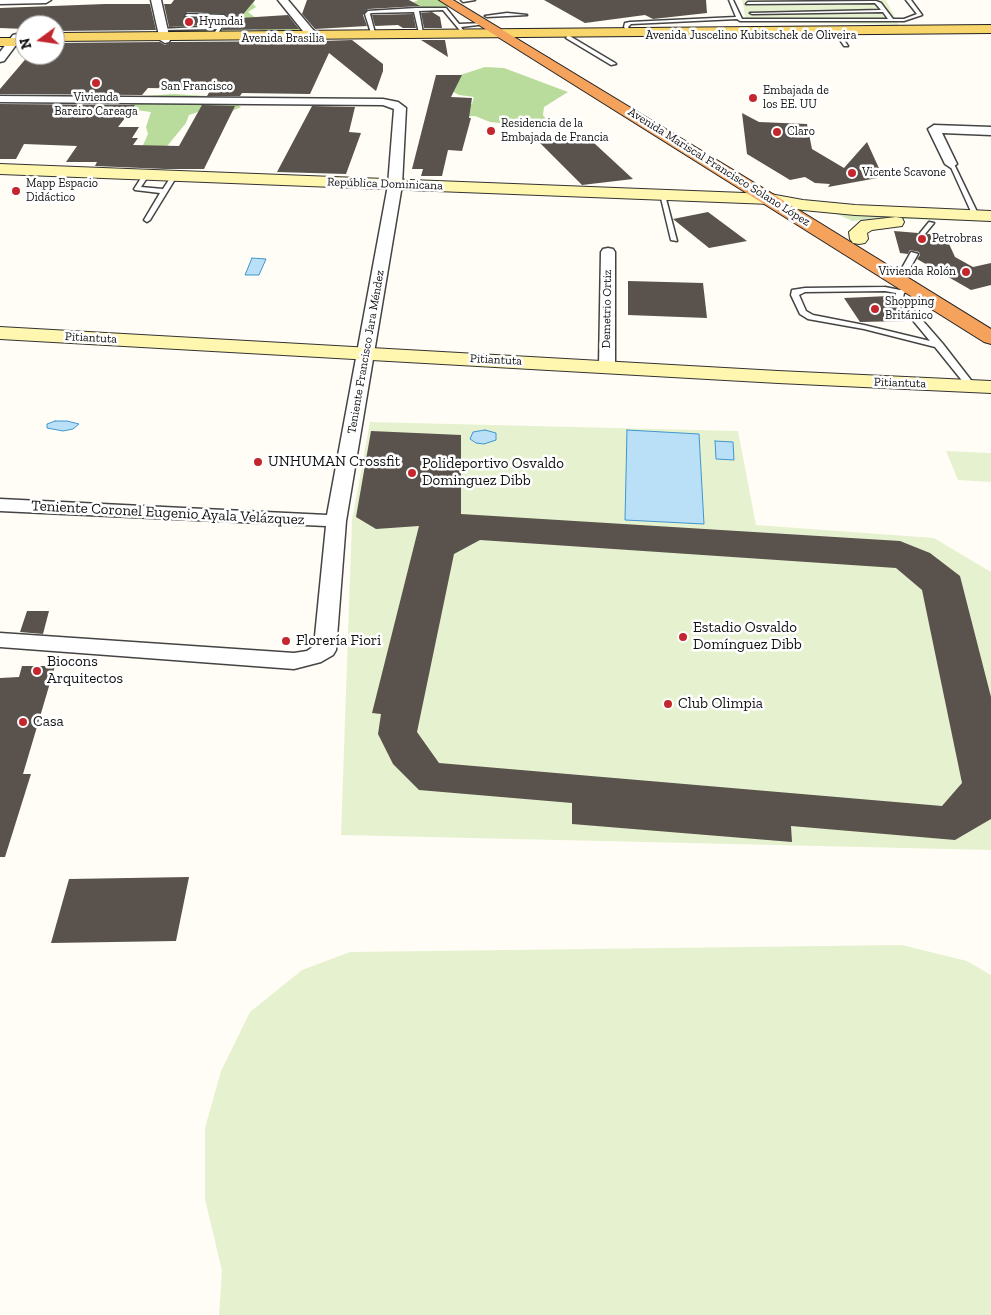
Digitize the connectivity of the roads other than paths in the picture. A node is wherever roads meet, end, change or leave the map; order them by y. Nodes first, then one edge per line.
1 (46, 0) edge
2 (156, 0) edge
3 (283, 0) edge
4 (731, 0) edge
5 (908, 0) edge
6 (0, 1) edge
7 (797, 1) edge
8 (464, 3) edge
9 (748, 3) dead end
10 (444, 4) edge
11 (416, 9) junction
12 (885, 11) junction
13 (751, 12) dead end
14 (805, 12) junction
15 (187, 15) dead end
16 (525, 15) dead end
17 (738, 18) junction
18 (486, 20) junction
19 (795, 20) junction
20 (812, 20) junction
21 (892, 20) junction
22 (784, 25) junction
23 (460, 29) junction
24 (991, 29) edge
25 (804, 30) junction
26 (218, 31) junction
27 (629, 32) junction
28 (421, 33) junction
29 (374, 34) junction
30 (723, 34) junction
31 (991, 34) edge
32 (164, 35) junction
33 (509, 35) junction
34 (838, 35) junction
35 (0, 37) edge
36 (65, 37) edge
37 (313, 37) junction
38 (568, 37) junction
39 (15, 40) edge
40 (15, 41) edge
41 (65, 41) edge
42 (846, 45) dead end
43 (0, 60) edge
44 (613, 64) dead end
45 (0, 99) edge
46 (394, 104) joint
47 (991, 132) edge
48 (951, 164) joint
49 (0, 169) edge
50 (146, 175) junction
51 (174, 176) junction
52 (395, 185) junction
53 (165, 190) junction
54 (662, 194) junction
55 (770, 198) junction
56 (803, 204) junction
57 (984, 216) edge
58 (147, 220) dead end
59 (991, 225) edge
60 (859, 239) junction
61 (675, 240) dead end
62 (608, 252) dead end
63 (906, 290) junction
64 (991, 320) edge
65 (0, 334) edge
66 (991, 338) edge
67 (940, 346) junction
68 (366, 353) junction
69 (607, 366) junction
70 (971, 386) junction
71 (991, 387) edge
72 (0, 505) edge
73 (336, 521) junction
74 (0, 640) edge

1 - 6 street
2 - 32 street
3 - 37 street
4 - 17 lane
5 - 21 lane
7 - 9 lane
7 - 12 lane
7 - 14 lane
8 - 10 highway, Avenida Mariscal Francisco Solano López
8 - 18 highway, Avenida Mariscal Francisco Solano López
10 - 11 lane
10 - 23 lane
11 - 28 lane
11 - 29 lane
12 - 14 lane
12 - 21 lane
13 - 14 lane
14 - 20 lane
15 - 26 lane
16 - 18 lane
17 - 22 lane
17 - 27 lane
18 - 23 lane
18 - 33 highway, Avenida Mariscal Francisco Solano López
19 - 20 lane
19 - 22 lane
19 - 25 lane
20 - 21 lane
22 - 25 main road, Avenida Juscelino Kubitschek de Oliveira
22 - 30 main road, Avenida Juscelino Kubitschek de Oliveira
23 - 28 main road, Avenida Brasilia
23 - 33 main road, Avenida Brasilia
24 - 25 main road, Avenida Juscelino Kubitschek de Oliveira
26 - 32 main road, Avenida Brasilia
26 - 37 main road, Avenida Brasilia
27 - 30 main road, Avenida Juscelino Kubitschek de Oliveira
27 - 33 main road, Avenida Juscelino Kubitschek de Oliveira
28 - 29 main road, Avenida Brasilia
29 - 37 main road, Avenida Brasilia
30 - 34 main road, Avenida Juscelino Kubitschek de Oliveira
30 - 38 main road, Avenida Juscelino Kubitschek de Oliveira
31 - 34 main road, Avenida Juscelino Kubitschek de Oliveira
32 - 36 main road, Avenida Brasilia
32 - 37 main road, Avenida Brasilia
32 - 41 main road, Avenida Brasilia
33 - 37 main road, Avenida Brasilia
33 - 38 main road, Avenida Juscelino Kubitschek de Oliveira
33 - 55 highway, Avenida Mariscal Francisco Solano López
33 - 56 highway, Avenida Mariscal Francisco Solano López
34 - 42 lane
35 - 39 main road
38 - 44 lane
40 - 43 street
45 - 46 street, San Francisco
46 - 52 street, Teniente Francisco Jara Méndez
47 - 48 street
48 - 57 lane
49 - 50 street, República Dominicana
50 - 51 street, República Dominicana
50 - 53 lane
51 - 52 street, República Dominicana
51 - 53 lane
52 - 54 street, República Dominicana
52 - 68 street, Teniente Francisco Jara Méndez
53 - 58 lane
54 - 55 street, República Dominicana
54 - 61 lane
55 - 56 street, República Dominicana
55 - 63 highway, Avenida Mariscal Francisco Solano López
56 - 57 street, República Dominicana
56 - 60 highway, Avenida Mariscal Francisco Solano López
59 - 60 street
60 - 64 highway, Avenida Mariscal Francisco Solano López
62 - 69 street, Demetrio Ortiz
63 - 66 highway, Avenida Mariscal Francisco Solano López
63 - 67 lane
63 - 67 lane
65 - 68 street, Pitiantuta
67 - 70 lane
68 - 69 street, Pitiantuta
68 - 73 street, Teniente Francisco Jara Méndez
69 - 70 street, Pitiantuta
70 - 71 street, Pitiantuta
72 - 73 street, Teniente Coronel Eugenio Ayala Velázquez
73 - 74 street, Teniente Francisco Jara Méndez

